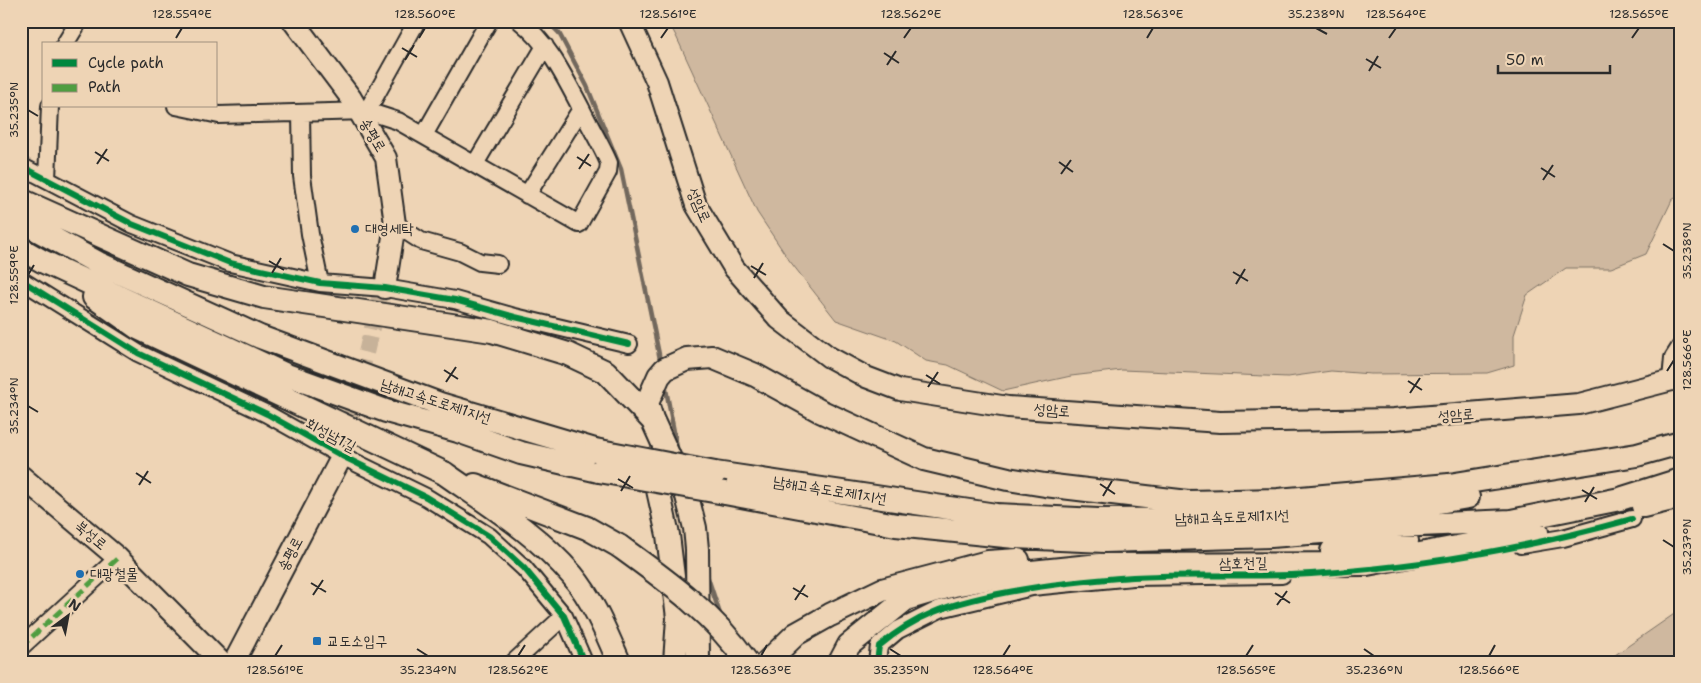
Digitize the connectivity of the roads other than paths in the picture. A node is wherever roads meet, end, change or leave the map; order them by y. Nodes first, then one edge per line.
1 (79, 21) edge
2 (293, 21) edge
3 (417, 21) edge
4 (489, 21) edge
5 (520, 21) edge
6 (629, 21) edge
7 (70, 42) edge
8 (545, 46) junction
9 (50, 108) edge
10 (187, 108) edge
11 (581, 109) junction
12 (363, 111) junction
13 (301, 113) junction
14 (424, 135) junction
15 (475, 164) junction
16 (21, 166) edge
17 (47, 179) junction
18 (527, 195) junction
19 (21, 200) edge
20 (21, 221) edge
21 (395, 224) junction
22 (21, 249) edge
23 (42, 261) junction
24 (498, 264) dead end
25 (21, 280) edge
26 (320, 283) junction
27 (382, 293) junction
28 (630, 344) dead end
29 (1680, 347) edge
30 (1675, 379) edge
31 (652, 419) junction
32 (1680, 443) edge
33 (343, 451) junction
34 (1680, 456) edge
35 (597, 460) junction
36 (444, 473) junction
37 (21, 476) edge
38 (1680, 480) edge
39 (720, 483) junction
40 (1680, 497) edge
41 (1632, 519) dead end
42 (1511, 522) junction
43 (118, 558) junction
44 (564, 616) junction
45 (21, 647) edge
46 (221, 662) edge
47 (234, 662) edge
48 (514, 662) edge
49 (584, 662) edge
50 (619, 662) edge
51 (675, 662) edge
52 (698, 662) edge
53 (747, 662) edge
54 (767, 662) edge
55 (840, 662) edge
56 (877, 662) edge

1 - 7 street
2 - 12 main road, 송평로
3 - 12 street
4 - 14 street
5 - 8 street
6 - 30 main road, 성암로
8 - 11 street
8 - 15 street
9 - 17 street
10 - 13 street
11 - 18 street
11 - 18 street
12 - 13 street
12 - 14 street
12 - 21 main road, 송평로
13 - 26 street
14 - 15 street
15 - 18 street
16 - 17 street
17 - 26 street
19 - 31 highway
20 - 35 highway, 남해고속도로제1지선
21 - 24 street
21 - 27 main road, 송평로
22 - 23 highway, 남해고속도로제1지선
23 - 35 highway, 남해고속도로제1지선
23 - 36 highway, bridge
25 - 33 street, 회성남1길
26 - 27 street
27 - 28 street
29 - 30 street
31 - 32 highway
31 - 51 highway
31 - 52 highway
33 - 44 street, 회성남1길
33 - 47 main road, 송평로
34 - 39 highway, 남해고속도로제1지선
35 - 39 highway, 남해고속도로제1지선, bridge
36 - 50 highway
36 - 53 highway, bridge
37 - 43 main road, 북성로
38 - 42 highway, 남해고속도로제1지선
39 - 42 highway, 남해고속도로제1지선
40 - 55 highway
41 - 56 street, 삼호천길
42 - 54 highway
43 - 45 street
43 - 46 main road, 북성로
44 - 48 street
44 - 49 street, 회성남1길

